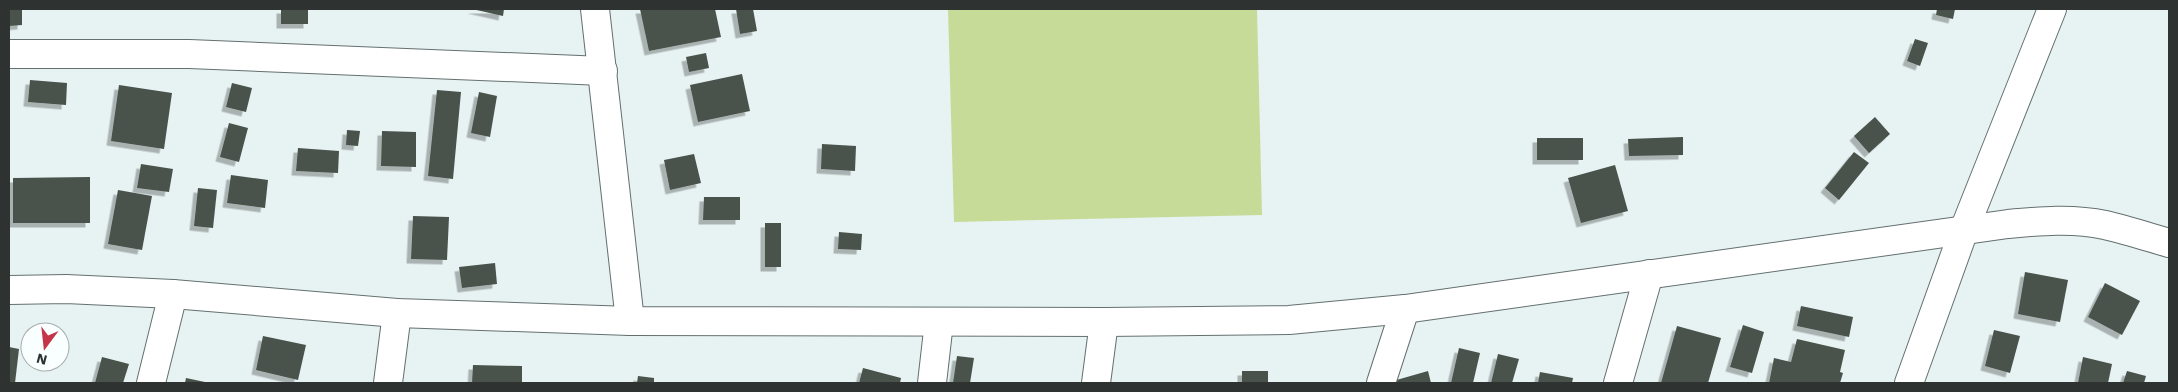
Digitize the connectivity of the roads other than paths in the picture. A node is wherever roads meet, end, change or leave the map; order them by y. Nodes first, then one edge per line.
1 (595, 9) edge
2 (2052, 9) edge
3 (9, 54) edge
4 (603, 70) junction
5 (1964, 230) junction
6 (2169, 243) edge
7 (1649, 274) junction
8 (9, 290) edge
9 (173, 294) junction
10 (1405, 309) junction
11 (397, 313) junction
12 (630, 321) junction
13 (939, 322) junction
14 (1104, 322) junction
15 (151, 383) edge
16 (388, 383) edge
17 (932, 383) edge
18 (1096, 383) edge
19 (1381, 383) edge
20 (1618, 383) edge
21 (1909, 383) edge

1 - 4 street
2 - 5 street
3 - 4 street
4 - 12 street
5 - 6 street
5 - 7 street
5 - 21 street
7 - 10 street
7 - 20 street
8 - 9 street
9 - 11 street
9 - 15 street
10 - 14 street
10 - 19 street
11 - 12 street
11 - 16 street
12 - 13 street
13 - 14 street
13 - 17 street
14 - 18 street

